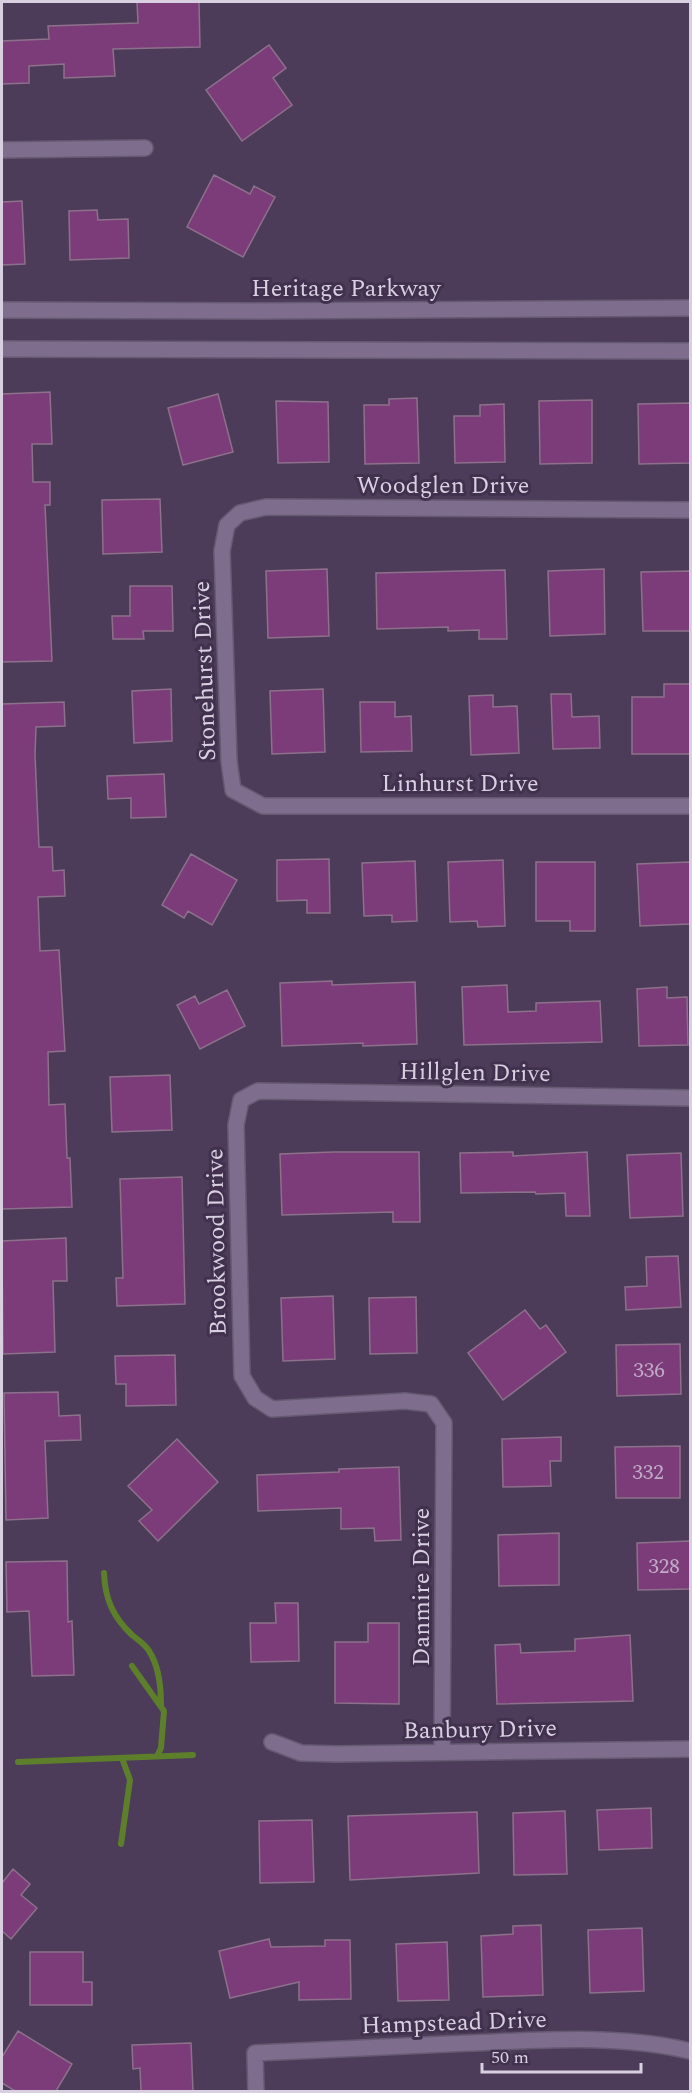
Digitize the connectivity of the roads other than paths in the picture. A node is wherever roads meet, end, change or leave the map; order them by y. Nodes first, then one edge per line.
1 (145, 148) dead end
2 (2, 150) edge
3 (690, 308) edge
4 (2, 310) edge
5 (2, 349) edge
6 (690, 351) edge
7 (690, 510) edge
8 (222, 551) joint
9 (233, 790) joint
10 (690, 806) edge
11 (258, 1091) joint
12 (690, 1098) edge
13 (444, 1423) joint
14 (272, 1742) dead end
15 (690, 1749) edge
16 (442, 1751) junction
17 (690, 2051) edge
18 (256, 2091) edge

1 - 2 street
3 - 4 street, Heritage Parkway
5 - 6 street
7 - 8 street, Woodglen Drive
8 - 9 street, Stonehurst Drive
9 - 10 street, Linhurst Drive
11 - 12 street, Hillglen Drive
11 - 13 street, Brookwood Drive
13 - 16 street, Danmire Drive
14 - 16 street, Banbury Drive
15 - 16 street, Banbury Drive
17 - 18 street, Hampstead Drive

